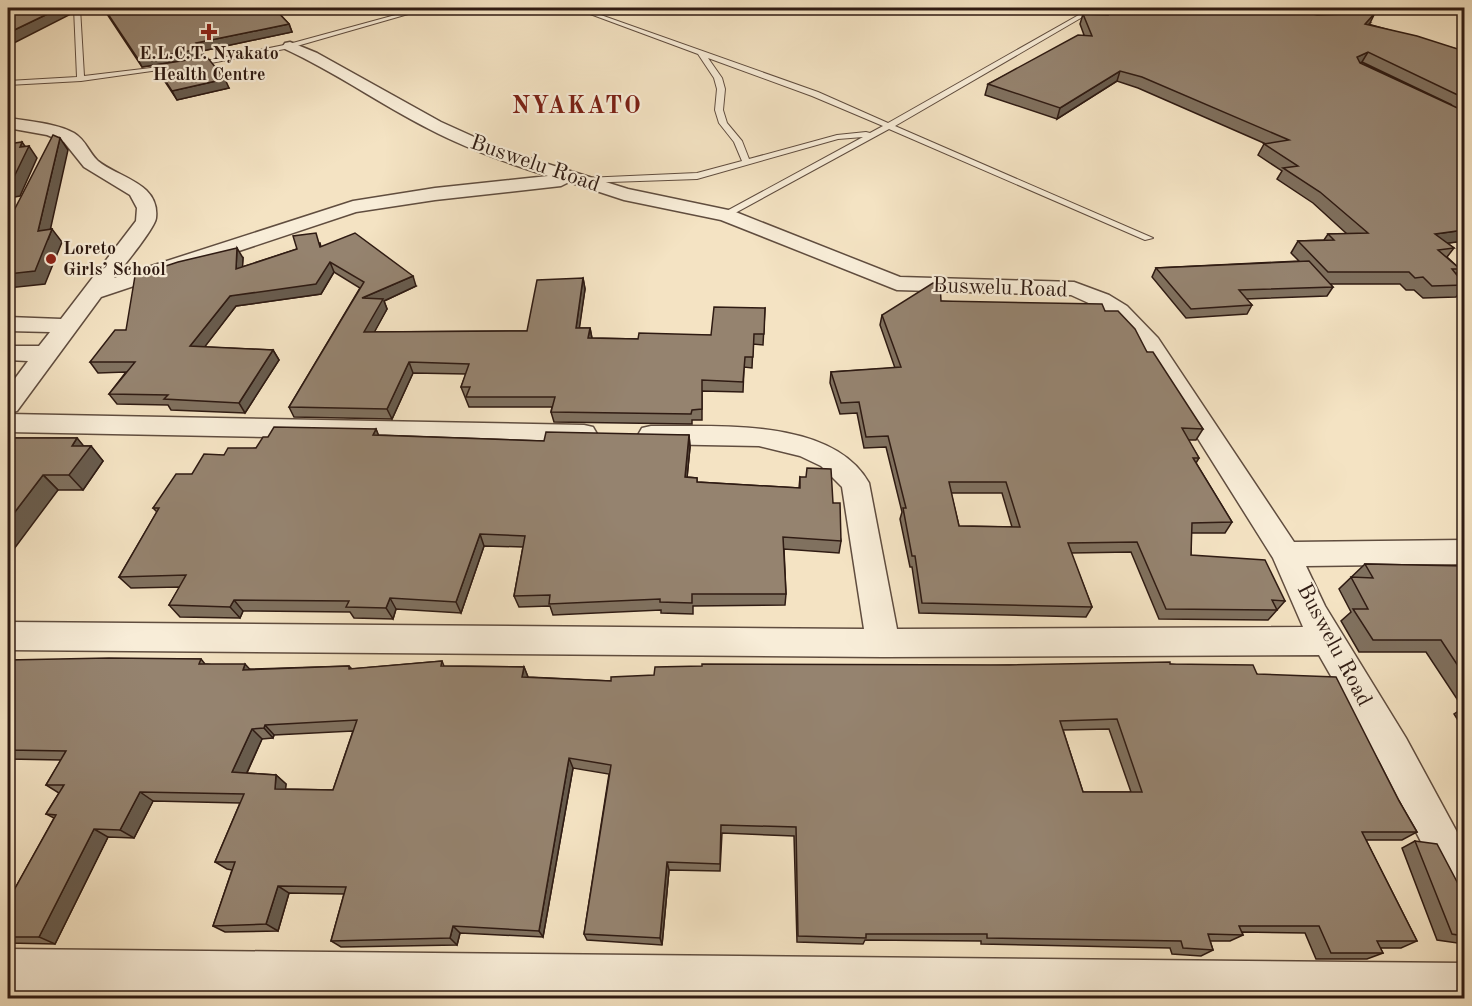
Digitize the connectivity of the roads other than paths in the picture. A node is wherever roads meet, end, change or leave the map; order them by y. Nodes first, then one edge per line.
1 (77, 8) edge
2 (426, 8) edge
3 (577, 8) edge
4 (1095, 8) edge
5 (290, 46) junction
6 (701, 52) junction
7 (81, 79) junction
8 (8, 83) edge
9 (8, 123) edge
10 (886, 127) junction
11 (872, 134) junction
12 (747, 163) junction
13 (576, 180) junction
14 (726, 214) junction
15 (1148, 238) dead end
16 (93, 292) junction
17 (8, 324) edge
18 (68, 326) junction
19 (8, 353) edge
20 (44, 354) junction
21 (8, 405) edge
22 (8, 423) edge
23 (1464, 552) edge
24 (1286, 555) junction
25 (8, 636) edge
26 (1328, 641) junction
27 (884, 643) junction
28 (1453, 842) edge
29 (1464, 884) edge
30 (8, 970) edge
31 (1464, 985) edge

1 - 7 lane
2 - 5 lane
3 - 6 lane
4 - 10 lane
5 - 7 lane
5 - 13 street, Buswelu Road
6 - 10 lane
6 - 12 lane
7 - 8 lane
9 - 16 street
10 - 11 lane
10 - 15 lane
11 - 12 lane
11 - 14 lane
12 - 13 lane
13 - 14 street, Buswelu Road
13 - 16 street
14 - 24 street, Buswelu Road
16 - 18 street
17 - 18 street
18 - 20 street
19 - 20 street
20 - 21 street
22 - 27 street
23 - 24 street
24 - 26 street, Buswelu Road
25 - 27 street
26 - 27 street
26 - 28 street, Buswelu Road
28 - 29 street, Buswelu Road
30 - 31 street

